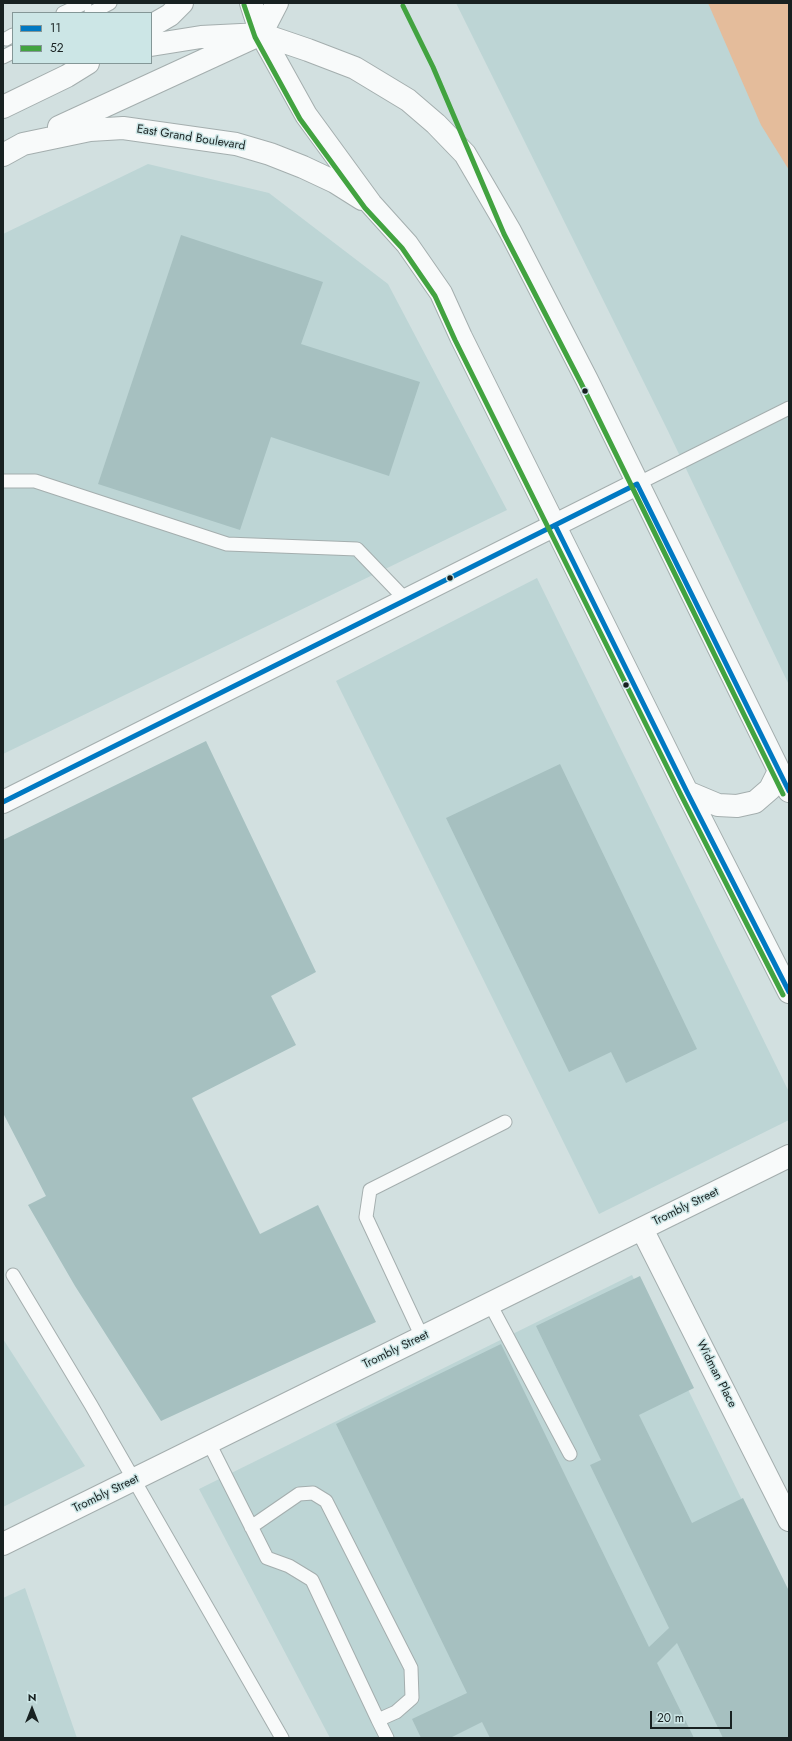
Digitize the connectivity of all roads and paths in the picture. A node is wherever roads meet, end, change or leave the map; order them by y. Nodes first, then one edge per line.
1 (85, 3) edge
2 (110, 3) edge
3 (182, 3) edge
4 (251, 3) edge
5 (277, 3) edge
6 (65, 12) edge
7 (93, 12) edge
8 (152, 25) edge
9 (261, 34) junction
10 (152, 45) edge
11 (12, 53) edge
12 (3, 58) edge
13 (86, 64) edge
14 (96, 64) edge
15 (67, 76) junction
16 (3, 107) edge
17 (23, 144) junction
18 (3, 155) edge
19 (371, 204) junction
20 (789, 408) edge
21 (3, 481) edge
22 (637, 484) junction
23 (555, 525) junction
24 (406, 600) junction
25 (779, 771) junction
26 (789, 791) edge
27 (687, 792) junction
28 (3, 802) edge
29 (789, 992) edge
30 (505, 1122) dead end
31 (789, 1156) edge
32 (642, 1229) junction
33 (13, 1275) dead end
34 (490, 1304) junction
35 (422, 1337) junction
36 (209, 1443) junction
37 (570, 1454) dead end
38 (133, 1480) junction
39 (789, 1520) edge
40 (252, 1527) junction
41 (3, 1544) edge
42 (378, 1720) junction
43 (282, 1738) edge
44 (387, 1738) edge

1 - 6 lane
2 - 7 lane
3 - 8 main road
4 - 9 main road
5 - 9 main road
9 - 10 main road
9 - 17 main road
9 - 19 main road
9 - 22 main road
11 - 12 lane
13 - 15 main road
14 - 15 main road
15 - 16 main road
17 - 18 main road, East Grand Boulevard
17 - 19 main road, East Grand Boulevard
19 - 23 main road
20 - 22 lane
21 - 24 lane
22 - 23 main road
22 - 25 main road
23 - 24 main road
23 - 27 main road
24 - 28 main road
25 - 26 main road
25 - 27 main road
27 - 29 main road
30 - 35 lane
31 - 32 main road, Trombly Street
32 - 34 main road, Trombly Street
32 - 39 main road, Widman Place
33 - 38 lane
34 - 35 main road, Trombly Street
34 - 37 lane
35 - 36 main road, Trombly Street
36 - 38 main road, Trombly Street
36 - 40 lane
38 - 41 main road, Trombly Street
38 - 43 lane
40 - 42 lane
40 - 42 lane
42 - 44 lane

